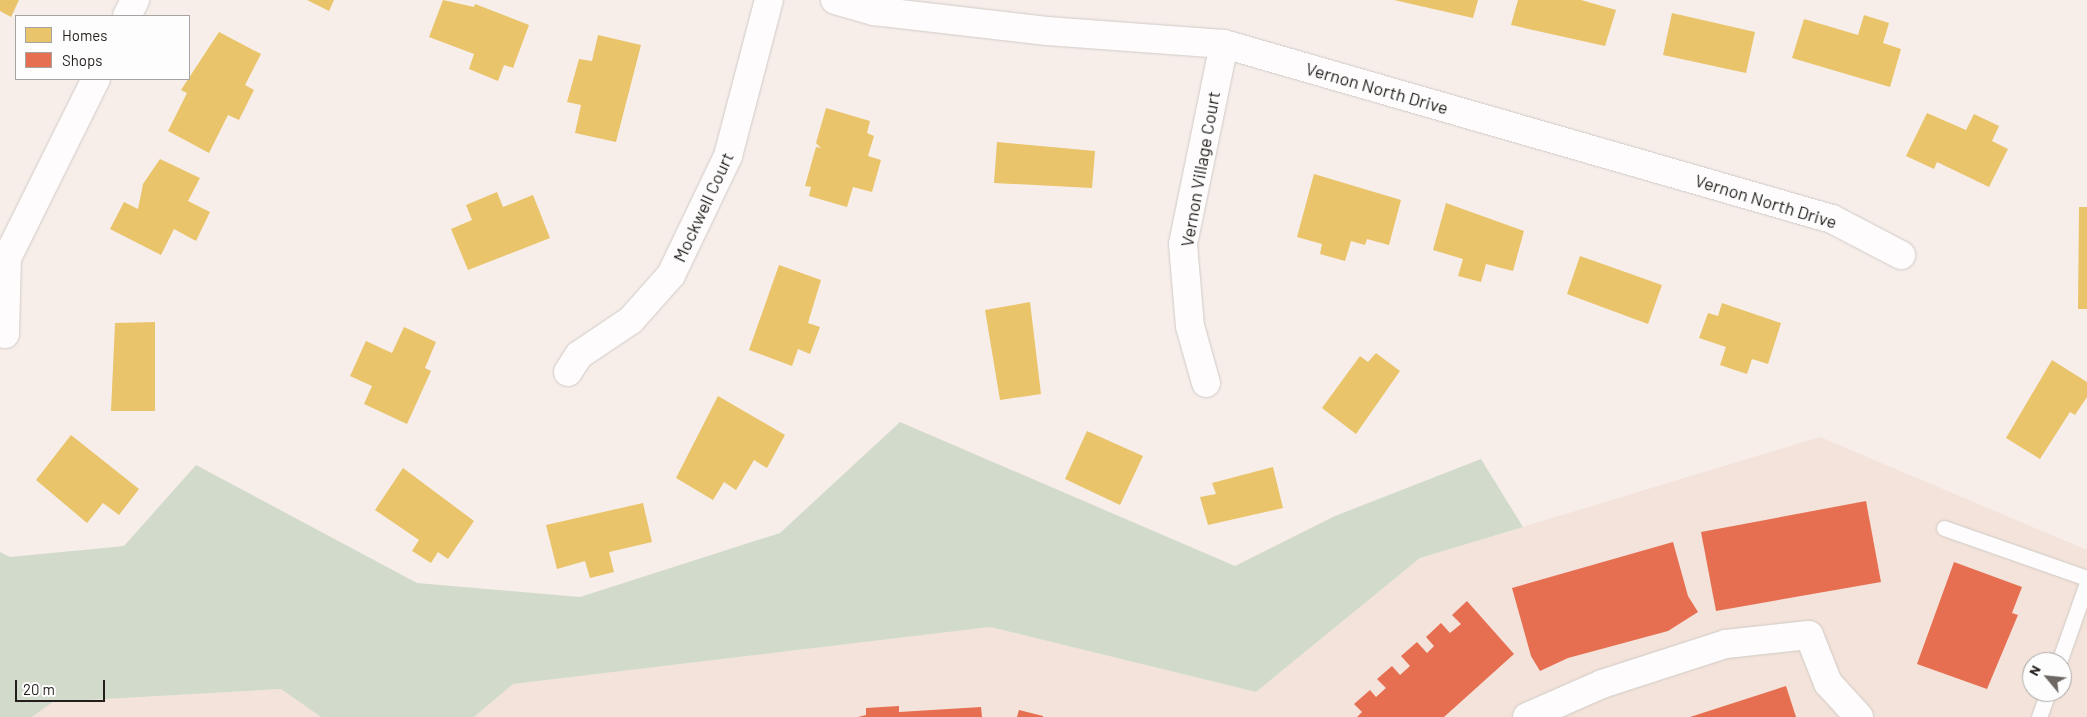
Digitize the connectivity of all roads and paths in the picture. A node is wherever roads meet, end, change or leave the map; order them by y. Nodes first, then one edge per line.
1 (135, 0) edge
2 (769, 0) edge
3 (835, 0) edge
4 (128, 15) edge
5 (1224, 44) junction
6 (96, 80) edge
7 (1901, 255) dead end
8 (5, 334) dead end
9 (568, 372) dead end
10 (1206, 383) dead end
11 (1944, 528) dead end
12 (2087, 578) edge
13 (2087, 583) edge
14 (2063, 652) edge
15 (2044, 702) edge
16 (1527, 717) edge
17 (1859, 717) edge
18 (2039, 717) edge

1 - 4 street
2 - 9 street, Mockwell Court
3 - 5 street, Vernon North Drive
5 - 7 street, Vernon North Drive
5 - 10 street, Vernon Village Court
6 - 8 street
11 - 12 lane
13 - 14 lane
15 - 18 lane
16 - 17 street

